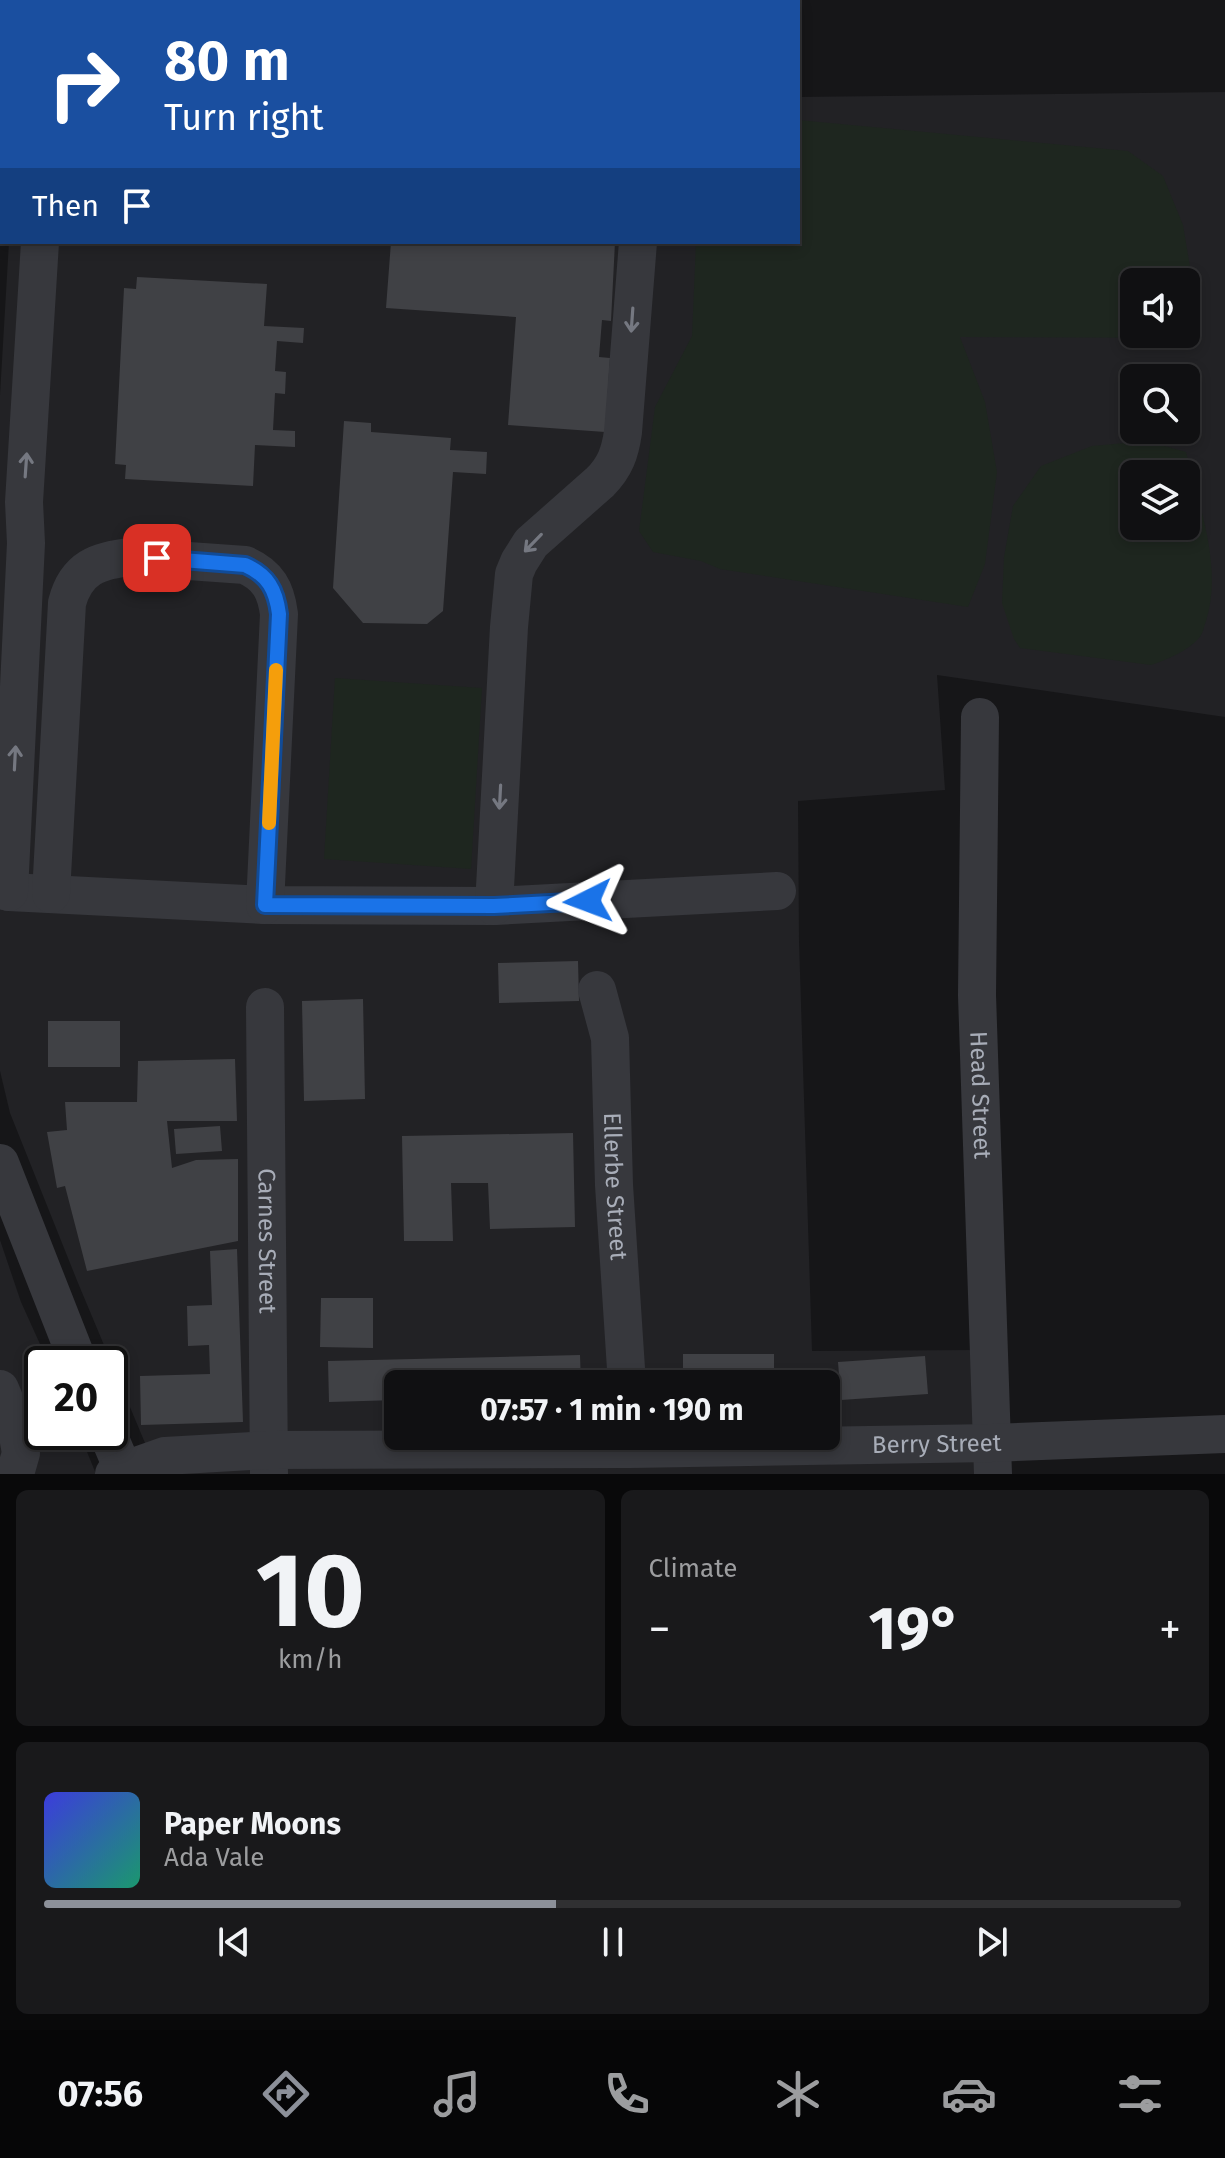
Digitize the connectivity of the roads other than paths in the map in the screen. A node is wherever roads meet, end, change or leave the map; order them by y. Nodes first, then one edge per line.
1 (40, 244) edge
2 (638, 244) edge
3 (13, 543) edge
4 (980, 717) dead end
5 (4, 891) edge
6 (777, 891) dead end
7 (51, 894) junction
8 (265, 905) junction
9 (494, 906) junction
10 (597, 990) dead end
11 (265, 1007) dead end
12 (0, 1163) edge
13 (72, 1346) edge
14 (626, 1370) edge
15 (0, 1389) edge
16 (1225, 1434) edge
17 (113, 1450) edge
18 (631, 1453) edge
19 (993, 1458) edge
20 (268, 1462) edge
21 (121, 1473) edge
22 (15, 1474) edge

3 -> 1 street
2 -> 9 street
5 -> 3 street
4 - 19 street, Head Street
5 - 7 street
6 - 9 street
7 - 8 street
7 - 8 street
8 - 9 street
10 - 14 street, Ellerbe Street
11 - 20 street, Carnes Street
12 - 13 street
15 - 22 street
16 - 19 street, Berry Street
17 - 21 street
18 - 19 street, Berry Street
18 - 20 street, Berry Street
20 - 21 street, Berry Street

